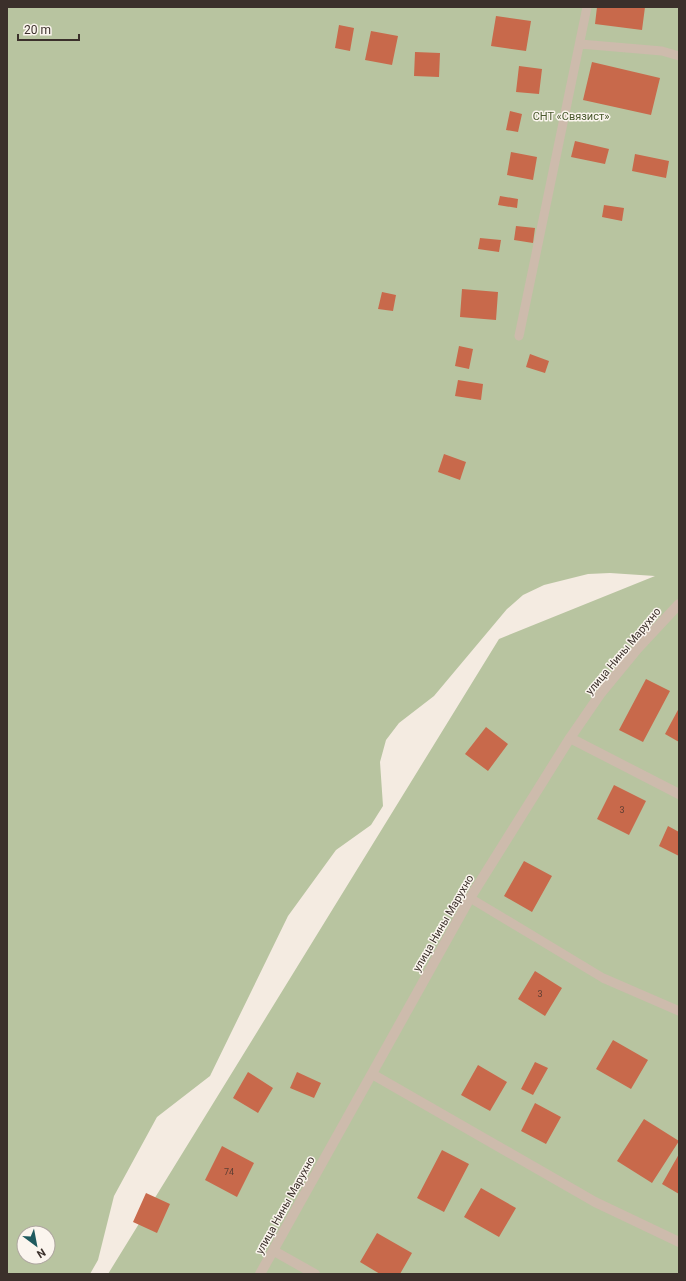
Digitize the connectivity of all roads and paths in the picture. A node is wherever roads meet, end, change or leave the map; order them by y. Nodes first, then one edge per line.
1 (587, 7) edge
2 (580, 44) junction
3 (679, 56) edge
4 (519, 336) dead end
5 (679, 604) edge
6 (570, 738) junction
7 (679, 794) edge
8 (470, 898) junction
9 (679, 1012) edge
10 (372, 1074) junction
11 (679, 1242) edge
12 (274, 1251) junction
13 (260, 1274) edge
14 (315, 1274) edge

1 - 2 lane
2 - 3 lane
2 - 4 lane
5 - 6 street, улица Нины Марухно
6 - 7 street
6 - 8 street, улица Нины Марухно
8 - 9 lane
8 - 10 street, улица Нины Марухно
10 - 11 street
10 - 12 street, улица Нины Марухно
12 - 13 street, улица Нины Марухно
12 - 14 street

